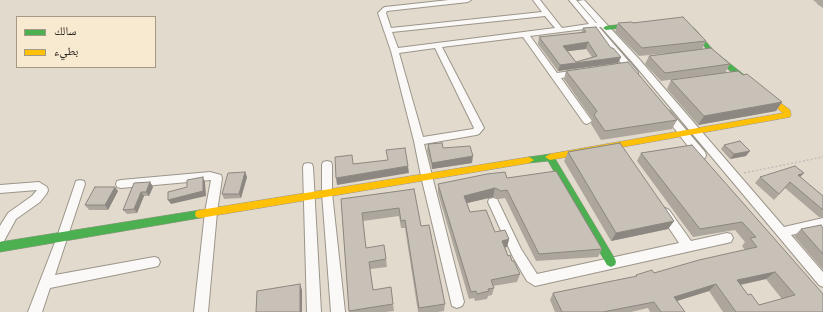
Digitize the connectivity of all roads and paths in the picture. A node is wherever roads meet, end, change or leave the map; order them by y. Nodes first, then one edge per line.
1 (468, 0) edge
2 (536, 0) edge
3 (572, 0) edge
4 (581, 0) edge
5 (547, 14) junction
6 (644, 24) edge
7 (688, 25) edge
8 (601, 26) junction
9 (388, 30) junction
10 (560, 30) junction
11 (524, 34) junction
12 (438, 46) junction
13 (394, 51) junction
14 (636, 62) junction
15 (614, 68) edge
16 (584, 72) edge
17 (555, 76) junction
18 (661, 86) junction
19 (660, 105) edge
20 (587, 121) dead end
21 (695, 132) junction
22 (683, 134) junction
23 (419, 141) junction
24 (619, 145) junction
25 (550, 157) junction
26 (628, 157) edge
27 (823, 157) edge
28 (327, 165) dead end
29 (308, 167) dead end
30 (732, 175) junction
31 (426, 176) junction
32 (80, 184) dead end
33 (121, 184) dead end
34 (0, 190) edge
35 (327, 193) junction
36 (308, 196) junction
37 (657, 201) edge
38 (493, 202) dead end
39 (211, 212) junction
40 (823, 223) edge
41 (781, 232) junction
42 (0, 237) edge
43 (63, 237) junction
44 (727, 238) dead end
45 (687, 245) junction
46 (0, 247) edge
47 (154, 262) dead end
48 (611, 262) junction
49 (823, 281) edge
50 (46, 283) junction
51 (818, 292) edge
52 (458, 302) dead end
53 (35, 312) edge
54 (200, 312) edge
55 (314, 312) edge
56 (338, 312) edge

1 - 9 street
2 - 5 street
3 - 8 street
4 - 8 street
5 - 9 street
5 - 10 street
6 - 8 street
7 - 21 street
8 - 10 street
8 - 14 street
9 - 13 street
10 - 11 street
11 - 12 street
11 - 17 street
12 - 13 street
12 - 23 street
13 - 23 street
14 - 15 street
14 - 18 street
14 - 18 street
16 - 17 street
17 - 20 street
18 - 21 street
19 - 22 street
21 - 22 street
21 - 30 street
22 - 24 street
22 - 51 street
23 - 31 street
24 - 25 street
24 - 26 street
25 - 31 street
25 - 48 street
27 - 30 path
28 - 35 street
29 - 36 street
30 - 41 street
31 - 35 street
31 - 52 street
32 - 43 street
33 - 39 street
34 - 42 street
35 - 36 street
35 - 56 street
36 - 39 street
36 - 55 street
37 - 45 street
38 - 48 street
39 - 43 street
39 - 54 street
40 - 41 street
41 - 49 street
43 - 46 street
43 - 50 street
44 - 45 street
45 - 48 street
47 - 50 street
50 - 53 street

